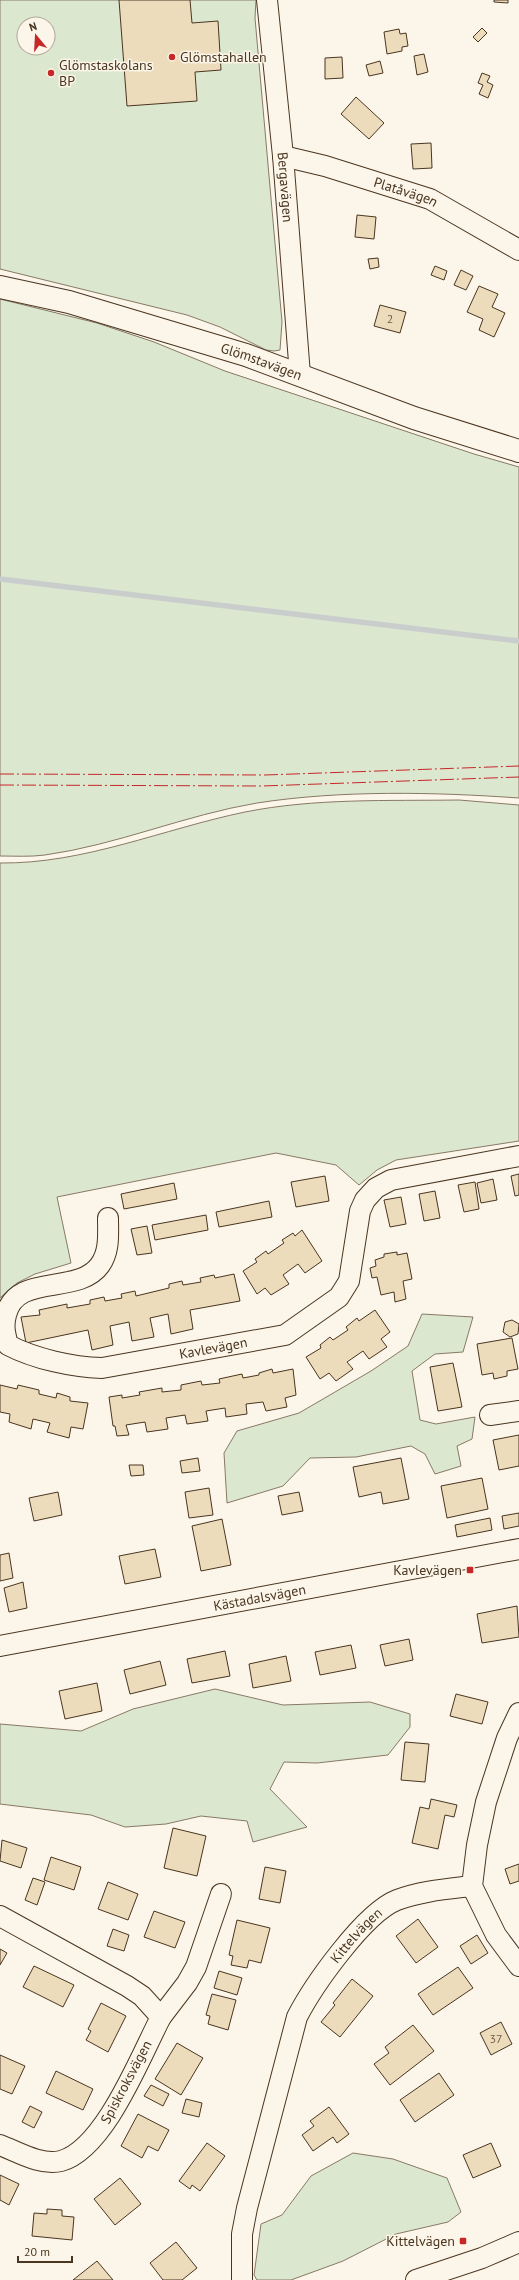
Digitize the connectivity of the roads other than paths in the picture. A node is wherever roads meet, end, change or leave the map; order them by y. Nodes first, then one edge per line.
1 (267, 0) edge
2 (283, 156) junction
3 (519, 250) edge
4 (0, 287) edge
5 (300, 375) junction
6 (519, 451) edge
7 (519, 1156) edge
8 (108, 1218) dead end
9 (519, 1410) edge
10 (490, 1414) dead end
11 (519, 1549) edge
12 (0, 1646) edge
13 (519, 1713) edge
14 (472, 1886) junction
15 (221, 1894) dead end
16 (0, 1916) edge
17 (519, 1966) edge
18 (160, 2017) junction
19 (0, 2145) edge
20 (519, 2242) edge
21 (242, 2280) edge
22 (416, 2280) edge

1 - 2 street, Bergavägen
2 - 3 street, Platåvägen
2 - 5 street, Bergavägen
4 - 5 main road, Glömstavägen
5 - 6 main road, Glömstavägen
7 - 8 street, Kavlevägen
9 - 10 street
11 - 12 street, Kästadalsvägen
13 - 14 street
14 - 17 street
14 - 21 street, Kittelvägen
15 - 18 street, Spiskroksvägen
16 - 18 street
18 - 19 street, Spiskroksvägen
20 - 22 street

